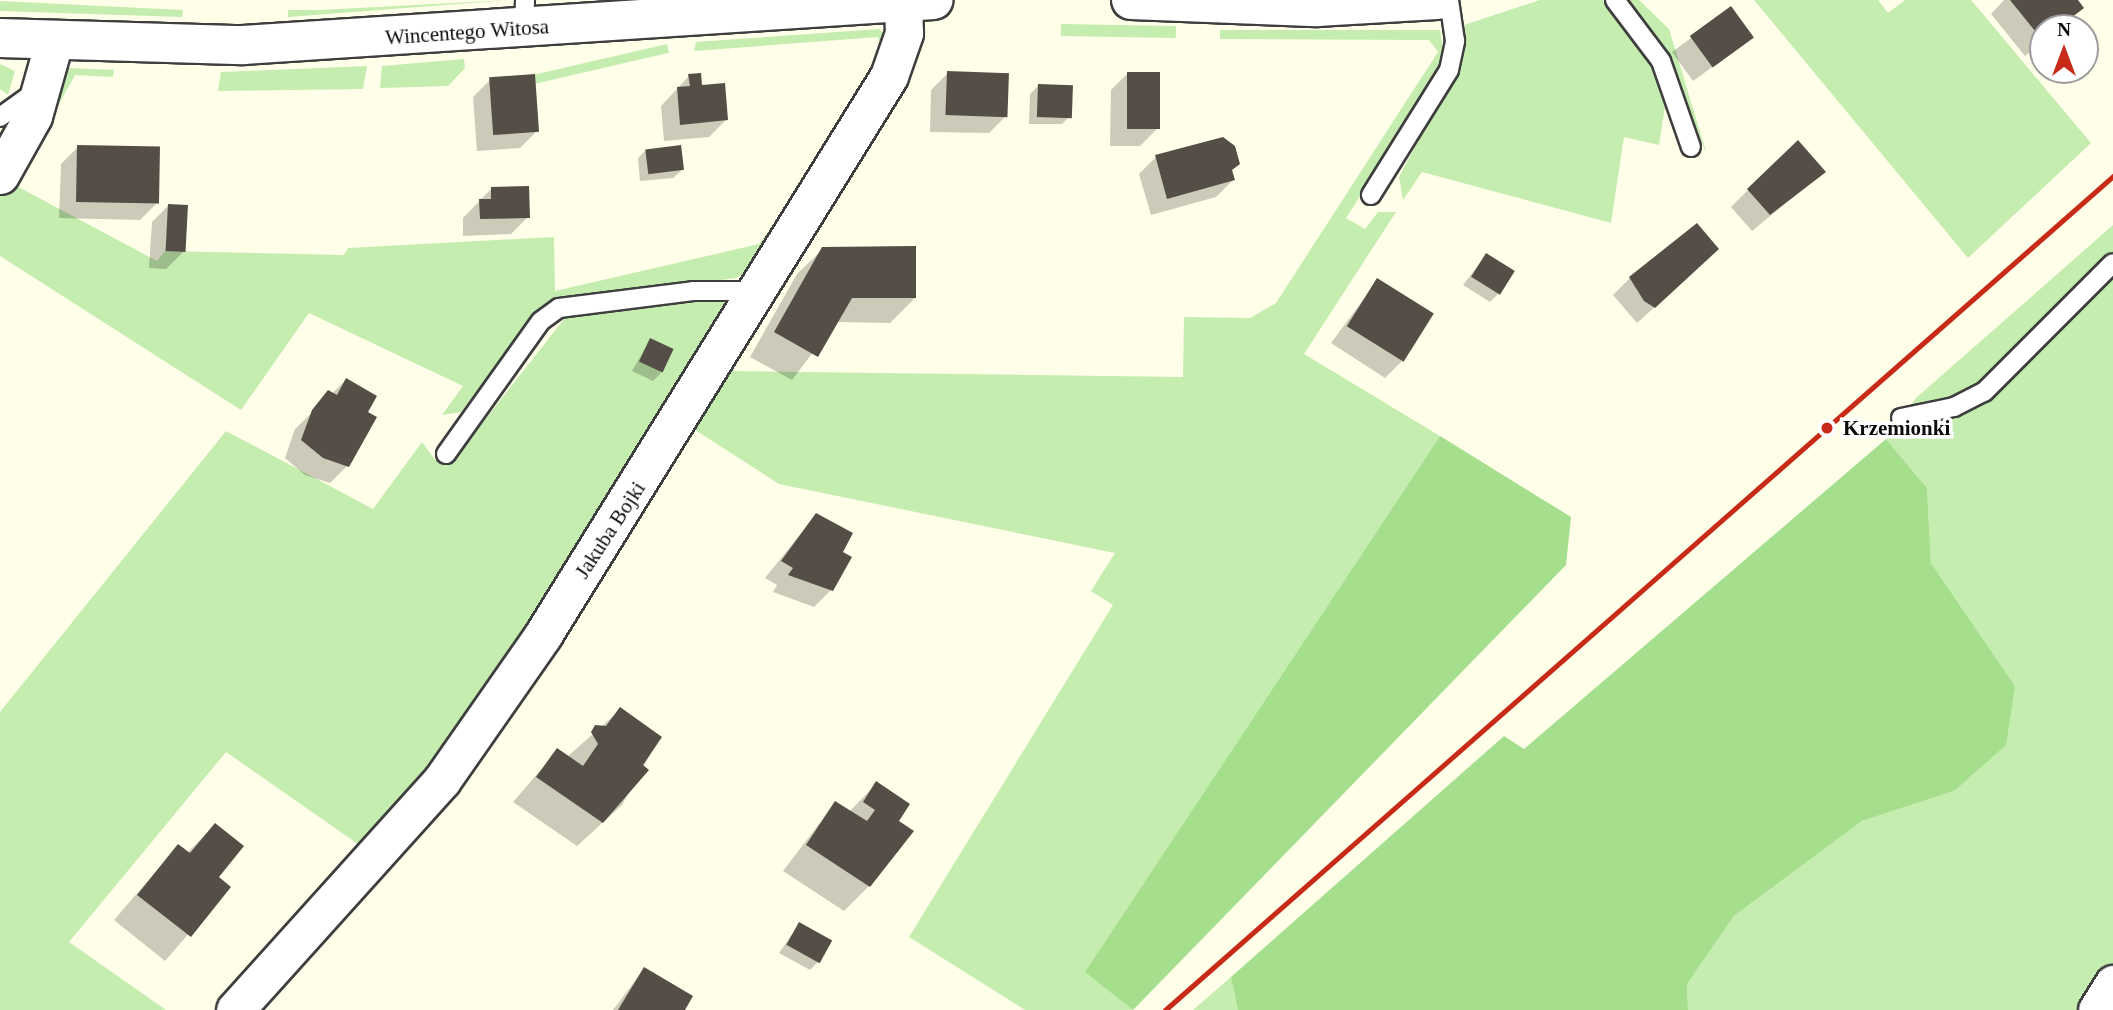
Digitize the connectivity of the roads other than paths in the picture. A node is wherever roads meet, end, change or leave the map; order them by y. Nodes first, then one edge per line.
1 (1131, 0) edge
2 (1437, 0) edge
3 (1449, 0) edge
4 (1615, 0) edge
5 (918, 1) edge
6 (525, 14) edge
7 (0, 38) edge
8 (54, 42) junction
9 (42, 87) junction
10 (0, 117) edge
11 (1691, 147) dead end
12 (0, 175) edge
13 (1371, 195) dead end
14 (2113, 263) edge
15 (761, 292) junction
16 (1901, 418) dead end
17 (446, 454) dead end
18 (2113, 984) edge
19 (235, 1010) edge
20 (2097, 1010) edge

1 - 2 street
3 - 13 lane
4 - 11 lane
5 - 6 street, Wincentego Witosa
5 - 15 street, Jakuba Bojki
6 - 8 street, Wincentego Witosa
7 - 8 street, Wincentego Witosa
8 - 9 street
9 - 10 lane
9 - 12 street
14 - 16 lane
15 - 17 lane
15 - 19 street, Jakuba Bojki
18 - 20 street

